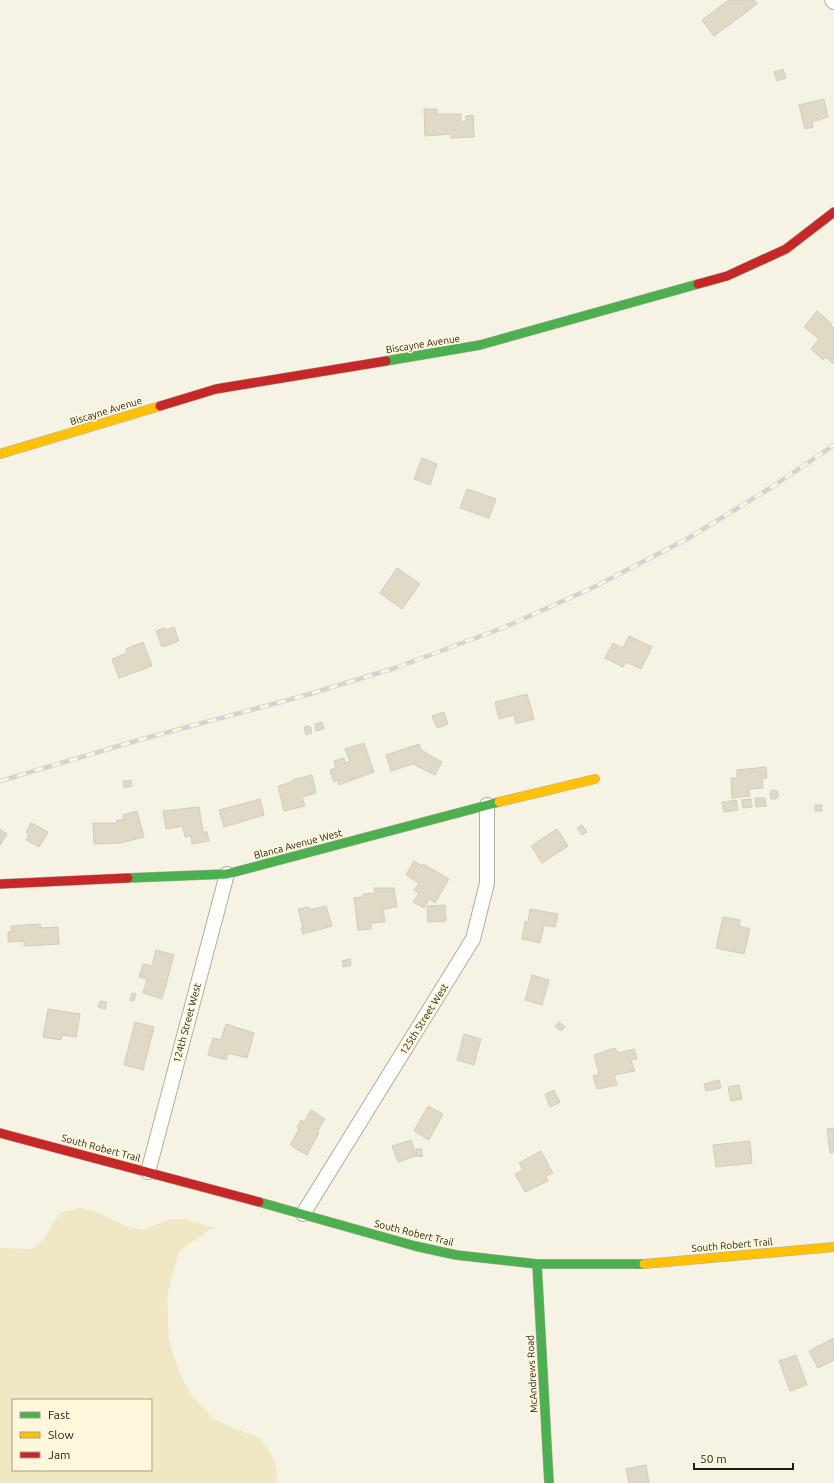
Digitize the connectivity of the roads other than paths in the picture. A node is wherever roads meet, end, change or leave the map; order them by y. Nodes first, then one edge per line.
1 (834, 212) edge
2 (0, 454) edge
3 (595, 779) dead end
4 (486, 805) junction
5 (227, 874) junction
6 (0, 884) edge
7 (0, 1133) edge
8 (148, 1172) junction
9 (303, 1214) junction
10 (834, 1247) edge
11 (538, 1264) junction
12 (549, 1483) edge

1 - 2 street, Biscayne Avenue
3 - 4 street, Blanca Avenue West
4 - 5 street, Blanca Avenue West
4 - 9 street, 125th Street West
5 - 6 street, Blanca Avenue West
5 - 8 street, 124th Street West
7 - 8 street, South Robert Trail
8 - 9 street, South Robert Trail
9 - 11 street, South Robert Trail
10 - 11 street, South Robert Trail
11 - 12 street, McAndrews Road

